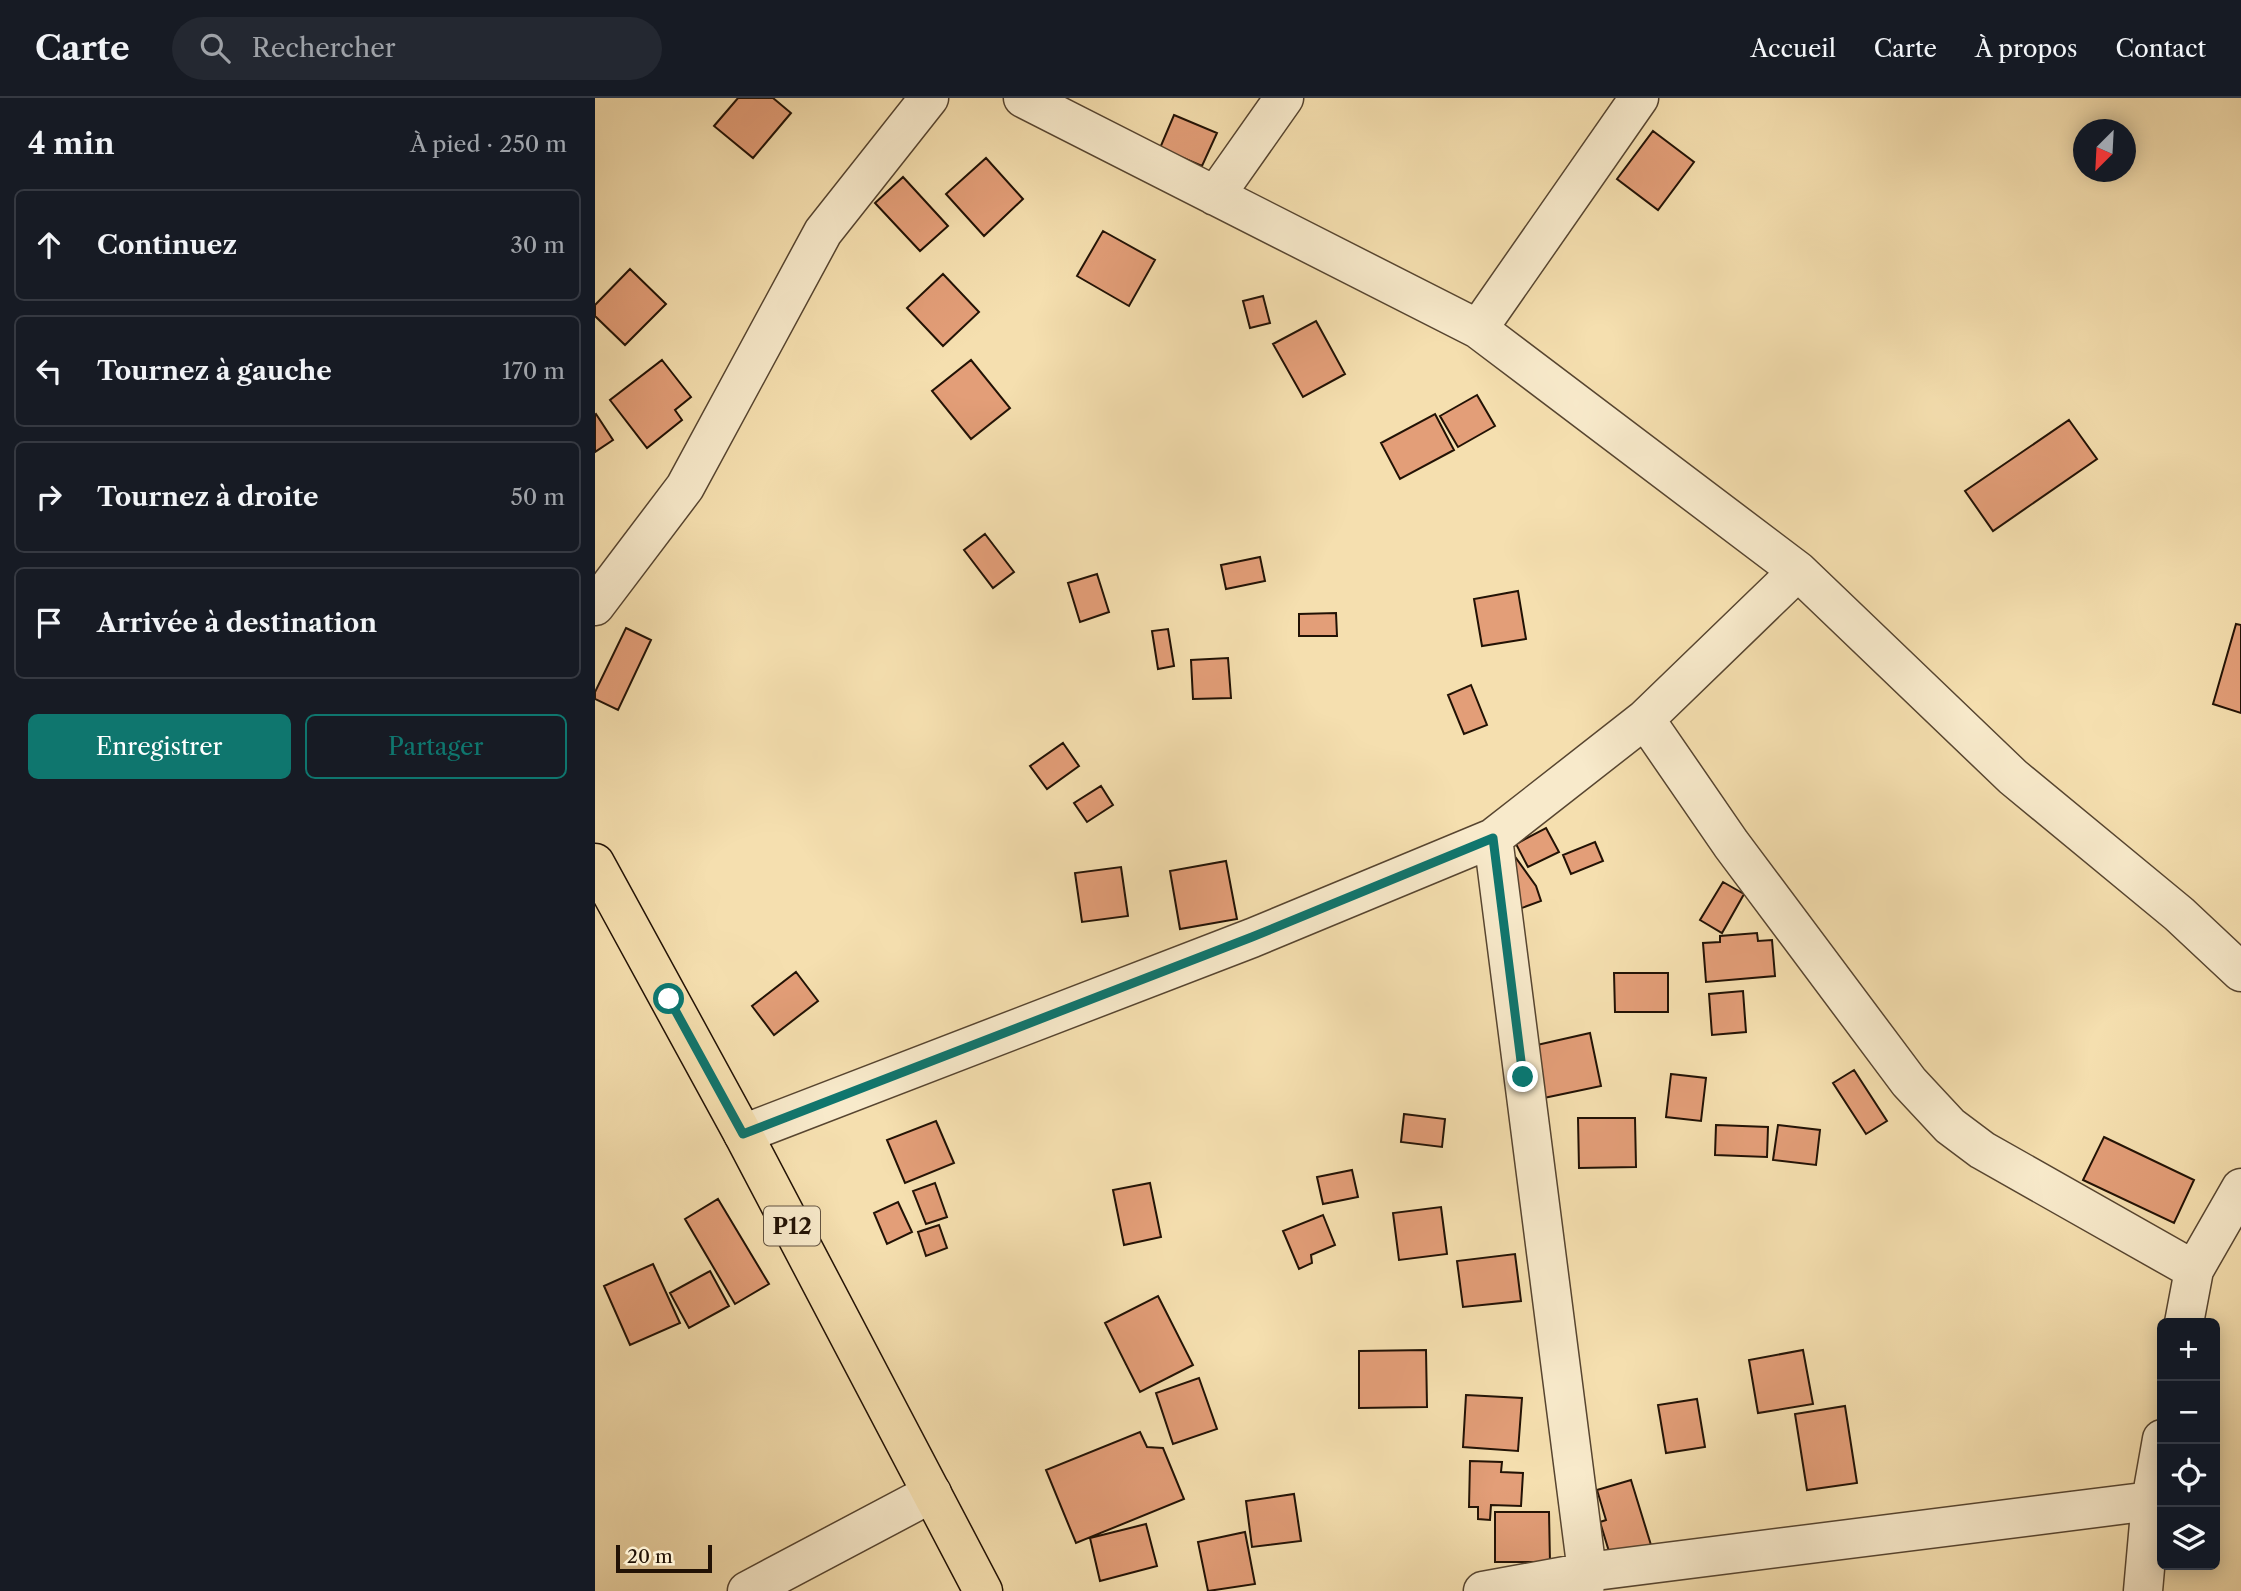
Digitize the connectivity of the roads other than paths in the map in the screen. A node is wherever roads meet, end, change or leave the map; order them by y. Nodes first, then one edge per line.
1 (929, 98) edge
2 (1023, 98) edge
3 (1284, 98) edge
4 (1639, 98) edge
5 (1215, 196) junction
6 (1478, 328) junction
7 (1798, 571) junction
8 (595, 606) edge
9 (1645, 719) junction
10 (1493, 838) junction
11 (595, 863) edge
12 (2241, 972) edge
13 (743, 1134) junction
14 (2241, 1188) edge
15 (2195, 1270) junction
16 (2185, 1318) edge
17 (2161, 1444) edge
18 (932, 1493) junction
19 (2151, 1501) junction
20 (1585, 1582) edge
21 (747, 1591) edge
22 (983, 1591) edge
23 (1483, 1591) edge
24 (2143, 1591) edge

1 - 8 street
2 - 5 street
3 - 5 street
4 - 6 street
5 - 6 street
6 - 7 street
7 - 9 street
7 - 12 street
9 - 10 street
9 - 15 street
10 - 13 street
10 - 20 street
11 - 13 main road, P12
13 - 18 main road, P12
14 - 15 street
15 - 16 street
17 - 19 street
18 - 21 street
18 - 22 main road, P12
19 - 20 street
19 - 24 street
20 - 23 street

